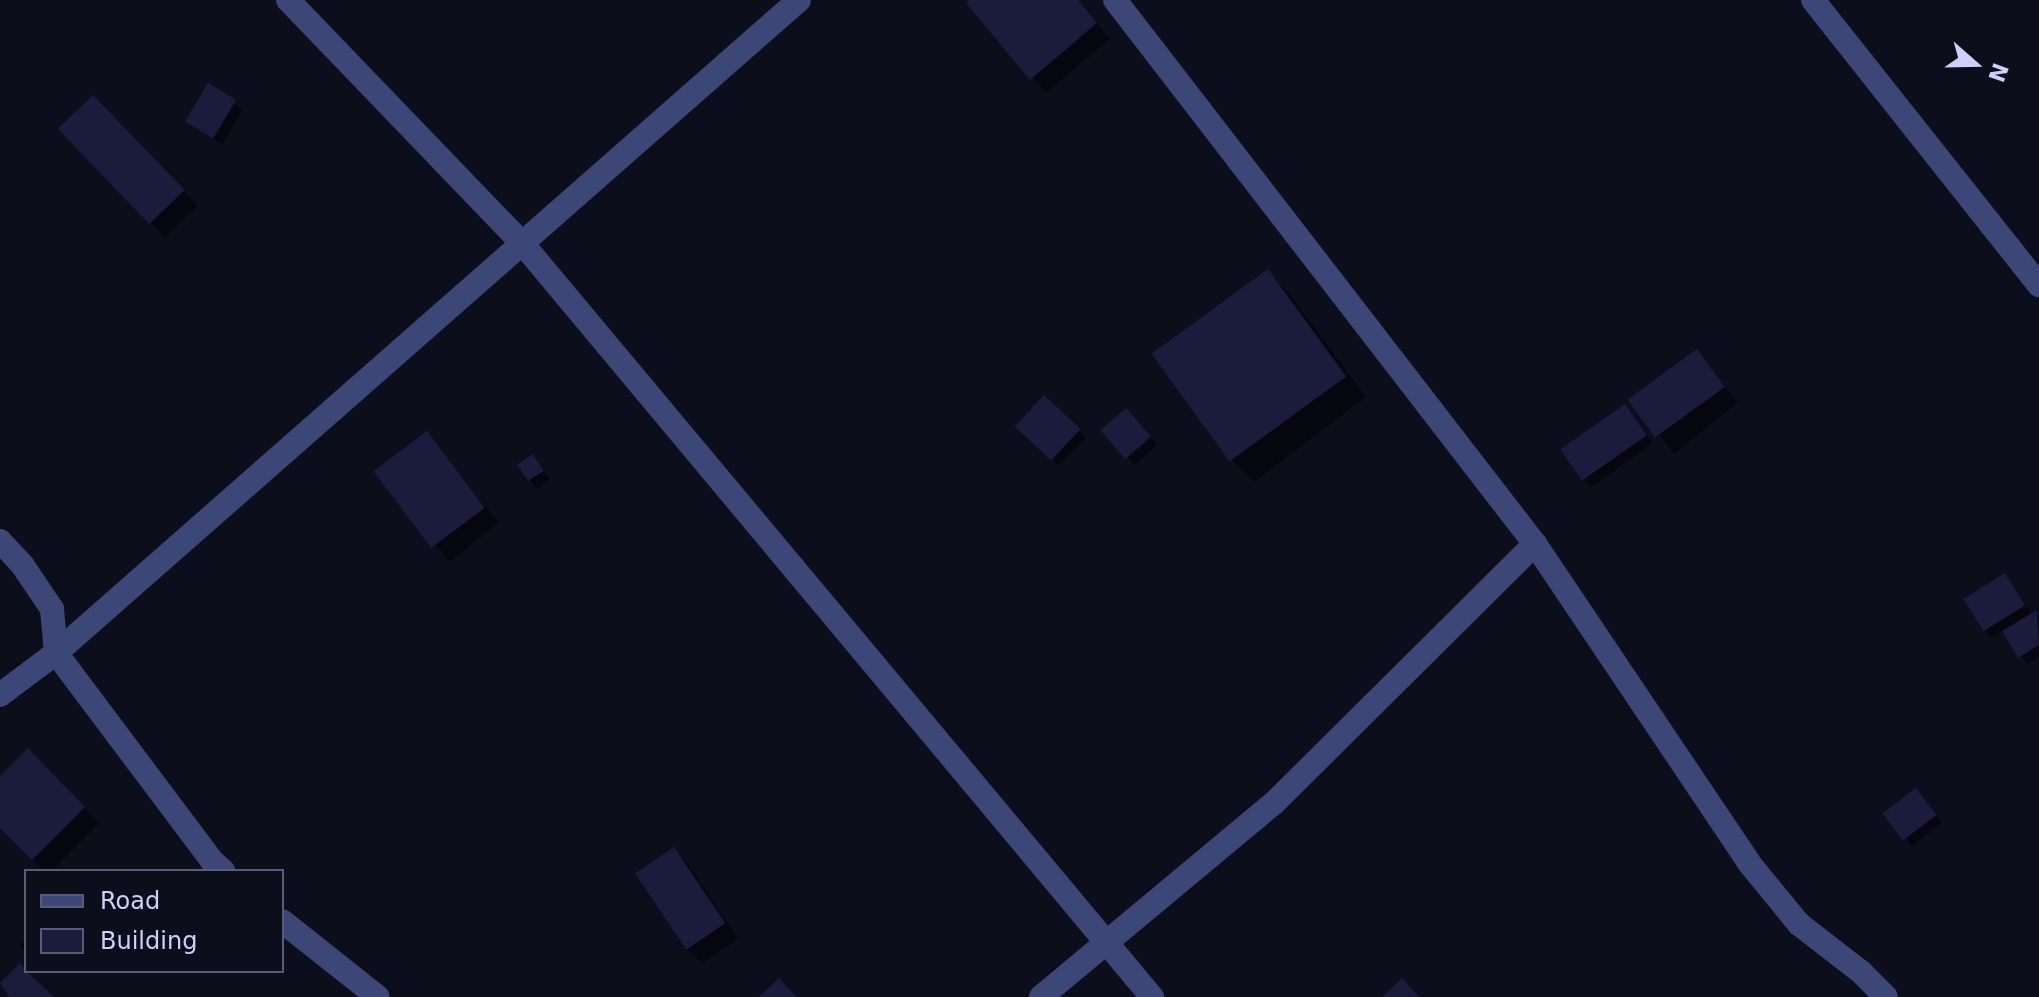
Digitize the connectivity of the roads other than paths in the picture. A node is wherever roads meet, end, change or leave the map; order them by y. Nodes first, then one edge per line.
1 (288, 0) edge
2 (799, 0) edge
3 (1115, 0) edge
4 (1813, 0) edge
5 (522, 243) junction
6 (2039, 285) edge
7 (0, 541) edge
8 (1535, 544) junction
9 (56, 653) junction
10 (0, 695) edge
11 (221, 869) edge
12 (284, 923) edge
13 (1109, 941) junction
14 (378, 997) edge
15 (1041, 997) edge
16 (1152, 997) edge
17 (1886, 997) edge

1 - 5 street
2 - 5 street
3 - 8 street
4 - 6 street
5 - 9 street
5 - 13 street
7 - 9 street
8 - 13 street
8 - 17 street
9 - 10 street
9 - 11 street
12 - 14 street
13 - 15 street
13 - 16 street

